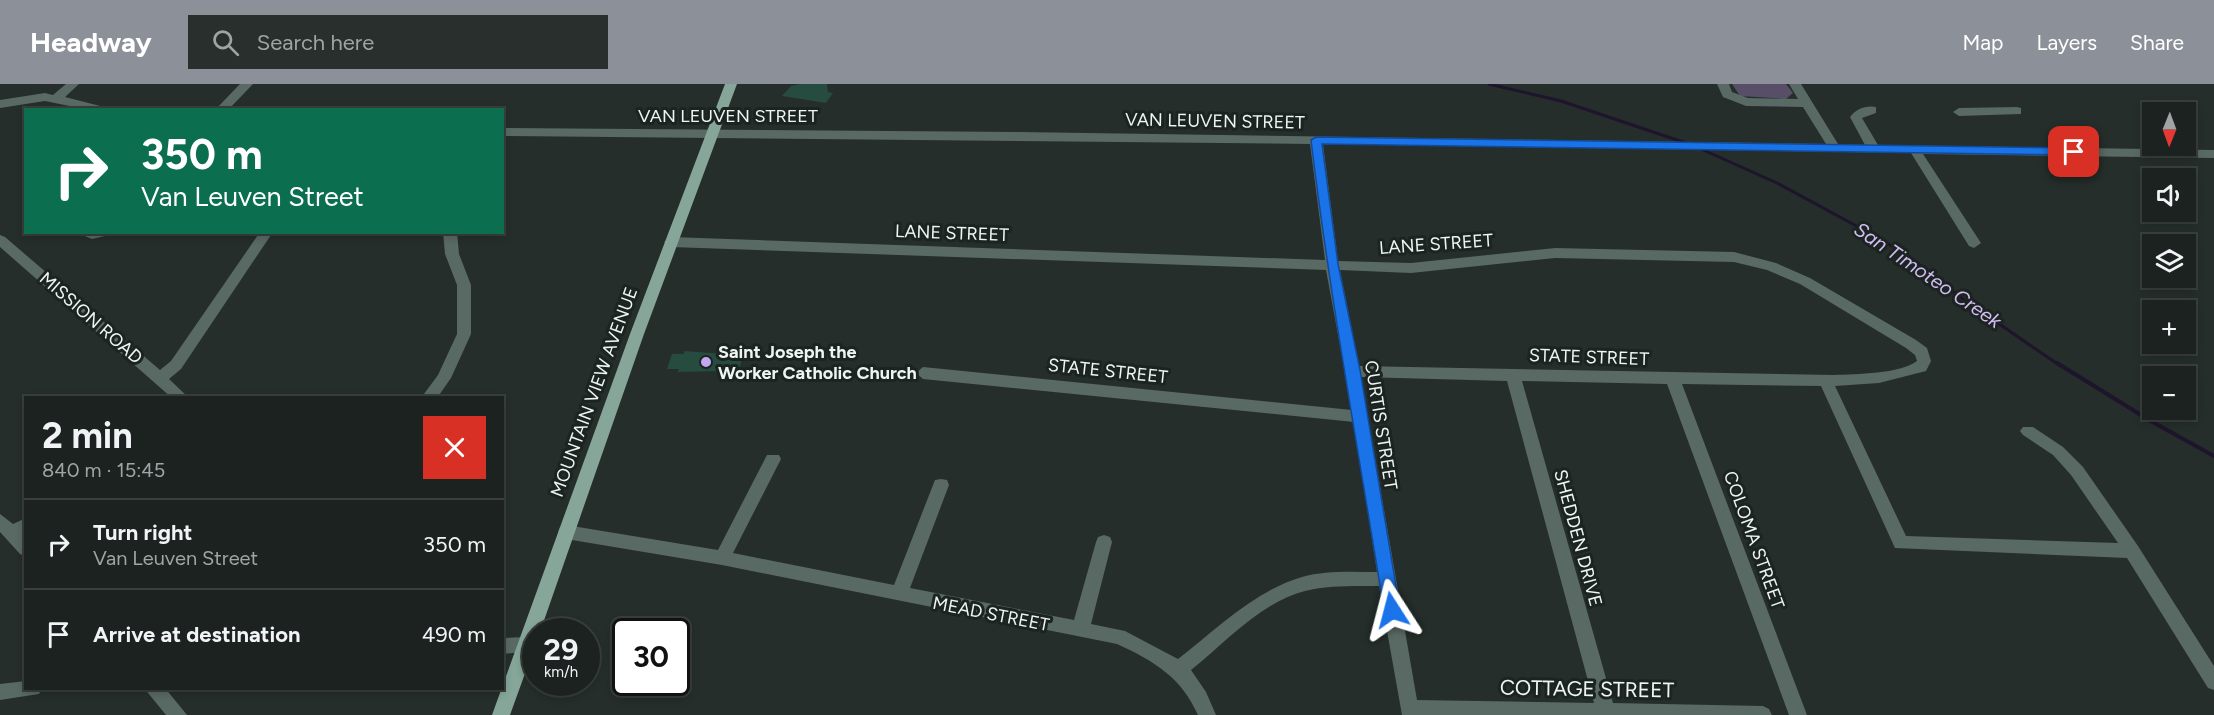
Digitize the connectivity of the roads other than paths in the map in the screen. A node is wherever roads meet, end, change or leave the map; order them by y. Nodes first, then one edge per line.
1 (74, 84) edge
2 (247, 84) edge
3 (731, 84) edge
4 (1723, 84) edge
5 (1795, 84) edge
6 (57, 98) junction
7 (1807, 103) junction
8 (0, 104) edge
9 (102, 108) edge
10 (223, 108) edge
11 (1872, 110) dead end
12 (2017, 111) dead end
13 (1959, 112) dead end
14 (504, 132) edge
15 (714, 135) junction
16 (1316, 140) junction
17 (1834, 148) junction
18 (1874, 149) junction
19 (1915, 150) junction
20 (2214, 154) edge
21 (266, 234) edge
22 (450, 234) edge
23 (0, 240) edge
24 (671, 242) junction
25 (1974, 243) dead end
26 (1332, 264) junction
27 (1353, 370) junction
28 (923, 373) dead end
29 (1513, 375) junction
30 (160, 378) junction
31 (1673, 379) junction
32 (1825, 380) junction
33 (180, 396) edge
34 (430, 396) edge
35 (1360, 417) junction
36 (2028, 431) dead end
37 (773, 459) dead end
38 (941, 485) dead end
39 (0, 521) edge
40 (19, 529) edge
41 (567, 532) junction
42 (1104, 542) dead end
43 (24, 543) edge
44 (2132, 551) junction
45 (722, 558) junction
46 (1387, 579) junction
47 (898, 595) junction
48 (536, 618) edge
49 (1080, 632) junction
50 (522, 645) edge
51 (504, 646) edge
52 (522, 656) edge
53 (1180, 668) junction
54 (2214, 682) edge
55 (24, 689) edge
56 (155, 690) edge
57 (0, 692) edge
58 (1411, 711) edge
59 (1606, 712) junction
60 (178, 715) edge
61 (501, 715) edge
62 (1208, 715) edge
63 (1763, 715) edge
64 (1798, 715) edge

1 - 6 street
2 - 10 street
3 - 15 main road, MOUNTAIN VIEW AVENUE
4 - 7 street
5 - 7 street
6 - 8 street
6 - 9 street
7 - 17 street
11 - 18 street
12 - 13 street
14 - 15 street, VAN LEUVEN STREET
15 - 16 street, VAN LEUVEN STREET
15 - 24 main road, MOUNTAIN VIEW AVENUE
16 - 17 street, VAN LEUVEN STREET
16 - 26 street, CURTIS STREET
17 - 18 street, VAN LEUVEN STREET
18 - 19 street, VAN LEUVEN STREET
19 - 20 street, VAN LEUVEN STREET
19 - 25 street
21 - 30 street
22 - 34 street
23 - 30 street, MISSION ROAD
24 - 26 street, LANE STREET
24 - 41 main road, MOUNTAIN VIEW AVENUE
26 - 27 street, CURTIS STREET
26 - 32 street, LANE STREET
27 - 29 street, STATE STREET
27 - 35 street, CURTIS STREET
28 - 35 street, STATE STREET
29 - 31 street, STATE STREET
29 - 59 street, SHEDDEN DRIVE
30 - 33 street, MISSION ROAD
31 - 32 street, STATE STREET
31 - 64 street, COLOMA STREET
32 - 44 street
35 - 46 street, CURTIS STREET
36 - 44 street
37 - 45 street
38 - 47 street
39 - 40 street
40 - 43 street
41 - 45 street, MEAD STREET
41 - 48 main road, MOUNTAIN VIEW AVENUE
42 - 49 street
44 - 54 street
45 - 47 street, MEAD STREET
46 - 53 street
46 - 58 street, CURTIS STREET
47 - 49 street, MEAD STREET
49 - 53 street, MEAD STREET
50 - 51 street
52 - 61 main road, MOUNTAIN VIEW AVENUE
53 - 62 street
55 - 57 street
56 - 60 street
58 - 59 street, COTTAGE STREET
59 - 63 street, COTTAGE STREET

